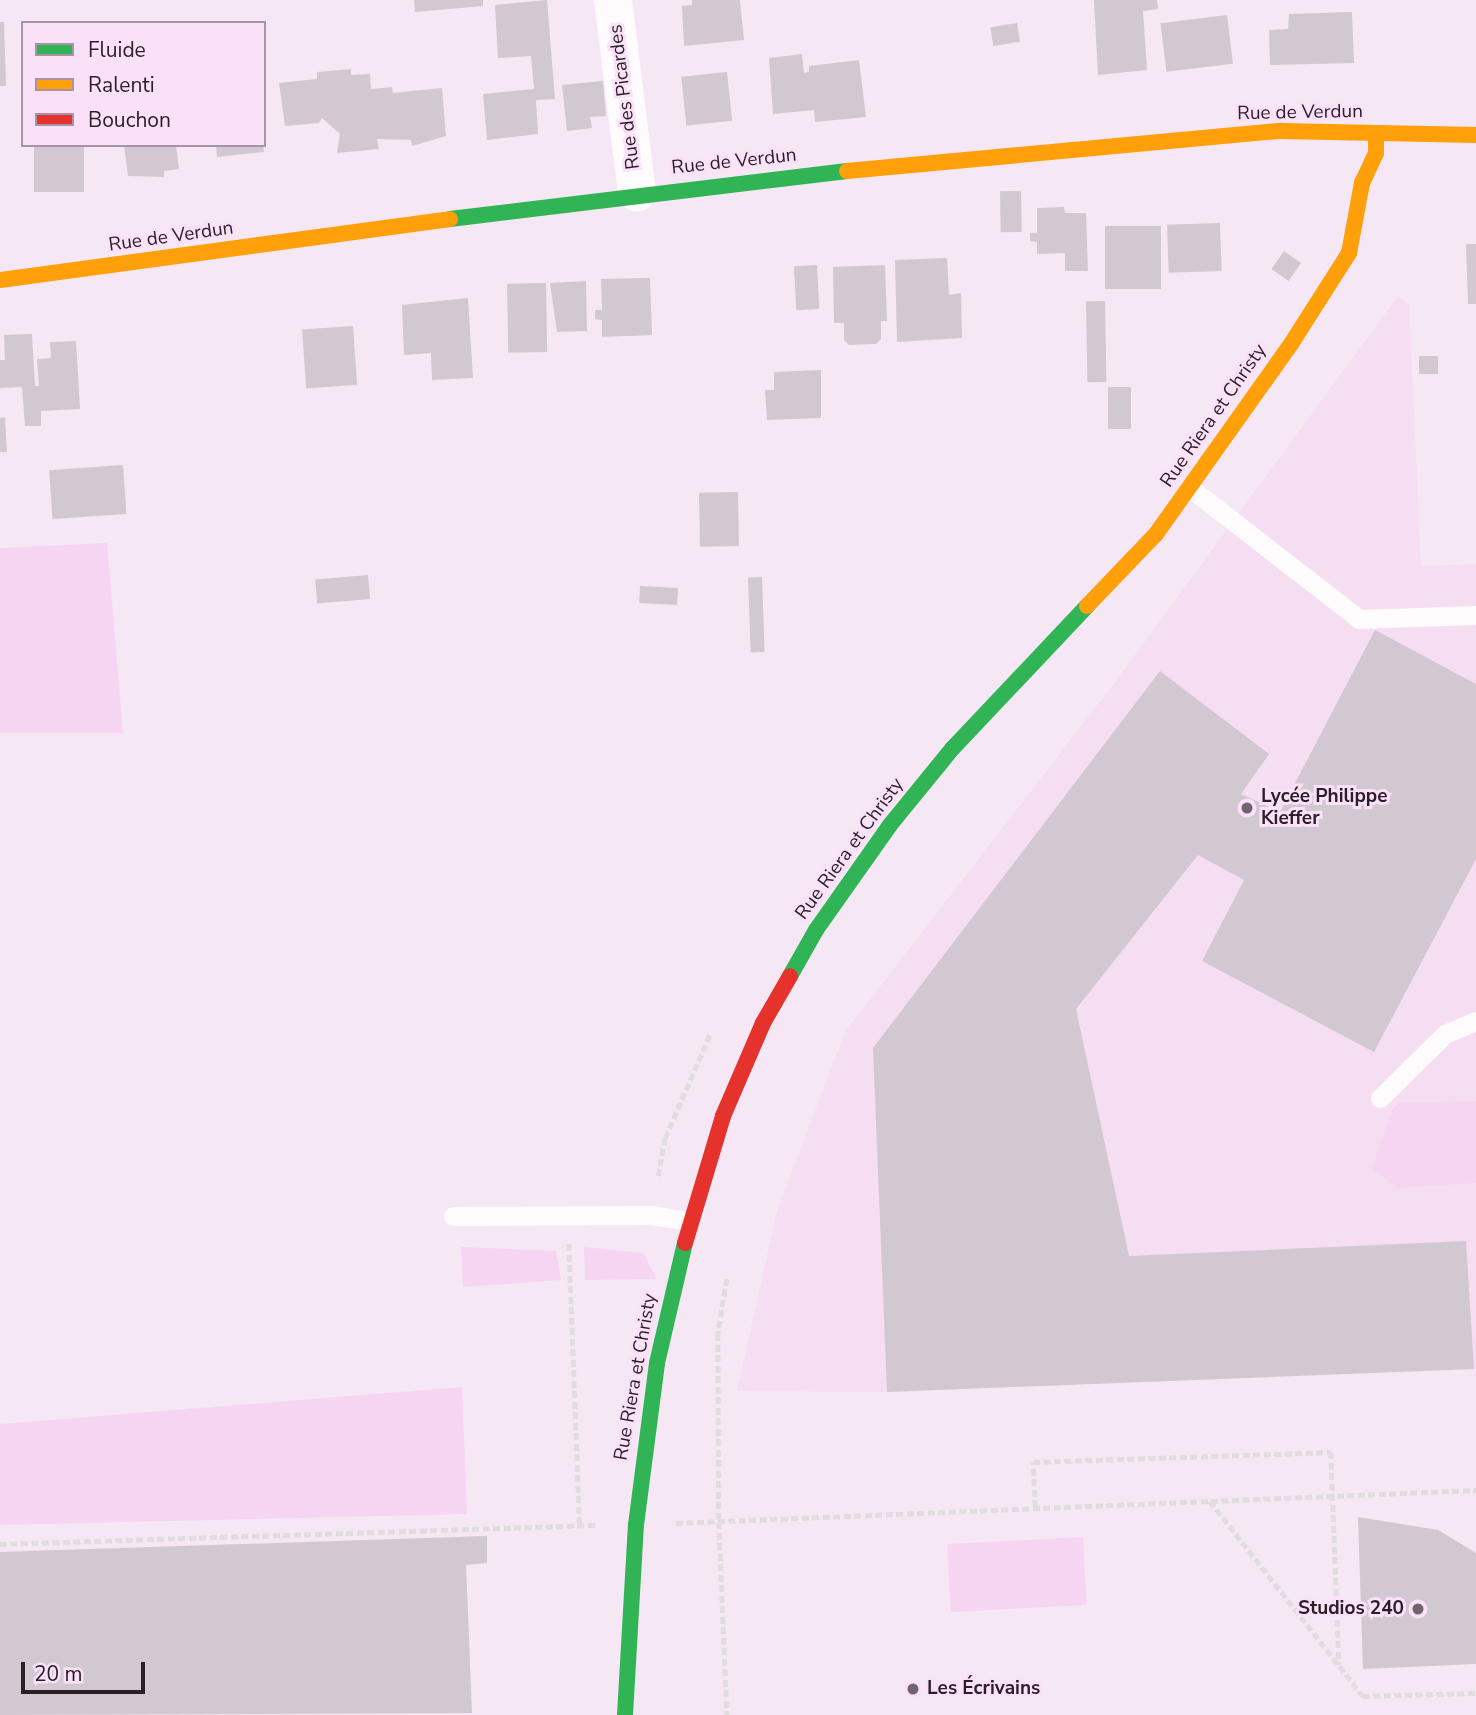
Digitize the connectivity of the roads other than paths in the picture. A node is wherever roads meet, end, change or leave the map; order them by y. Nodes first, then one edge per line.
1 (613, 0) edge
2 (1376, 133) junction
3 (1476, 135) edge
4 (637, 193) junction
5 (0, 280) edge
6 (1189, 487) junction
7 (1476, 615) edge
8 (1476, 1021) edge
9 (1380, 1098) dead end
10 (453, 1216) dead end
11 (690, 1221) junction
12 (625, 1715) edge

1 - 4 street, Rue des Picardes
2 - 3 street, Rue de Verdun
2 - 4 street, Rue de Verdun
2 - 6 street, Rue Riera et Christy
4 - 5 street, Rue de Verdun
6 - 7 lane
6 - 11 street, Rue Riera et Christy
8 - 9 lane
10 - 11 lane
11 - 12 street, Rue Riera et Christy

